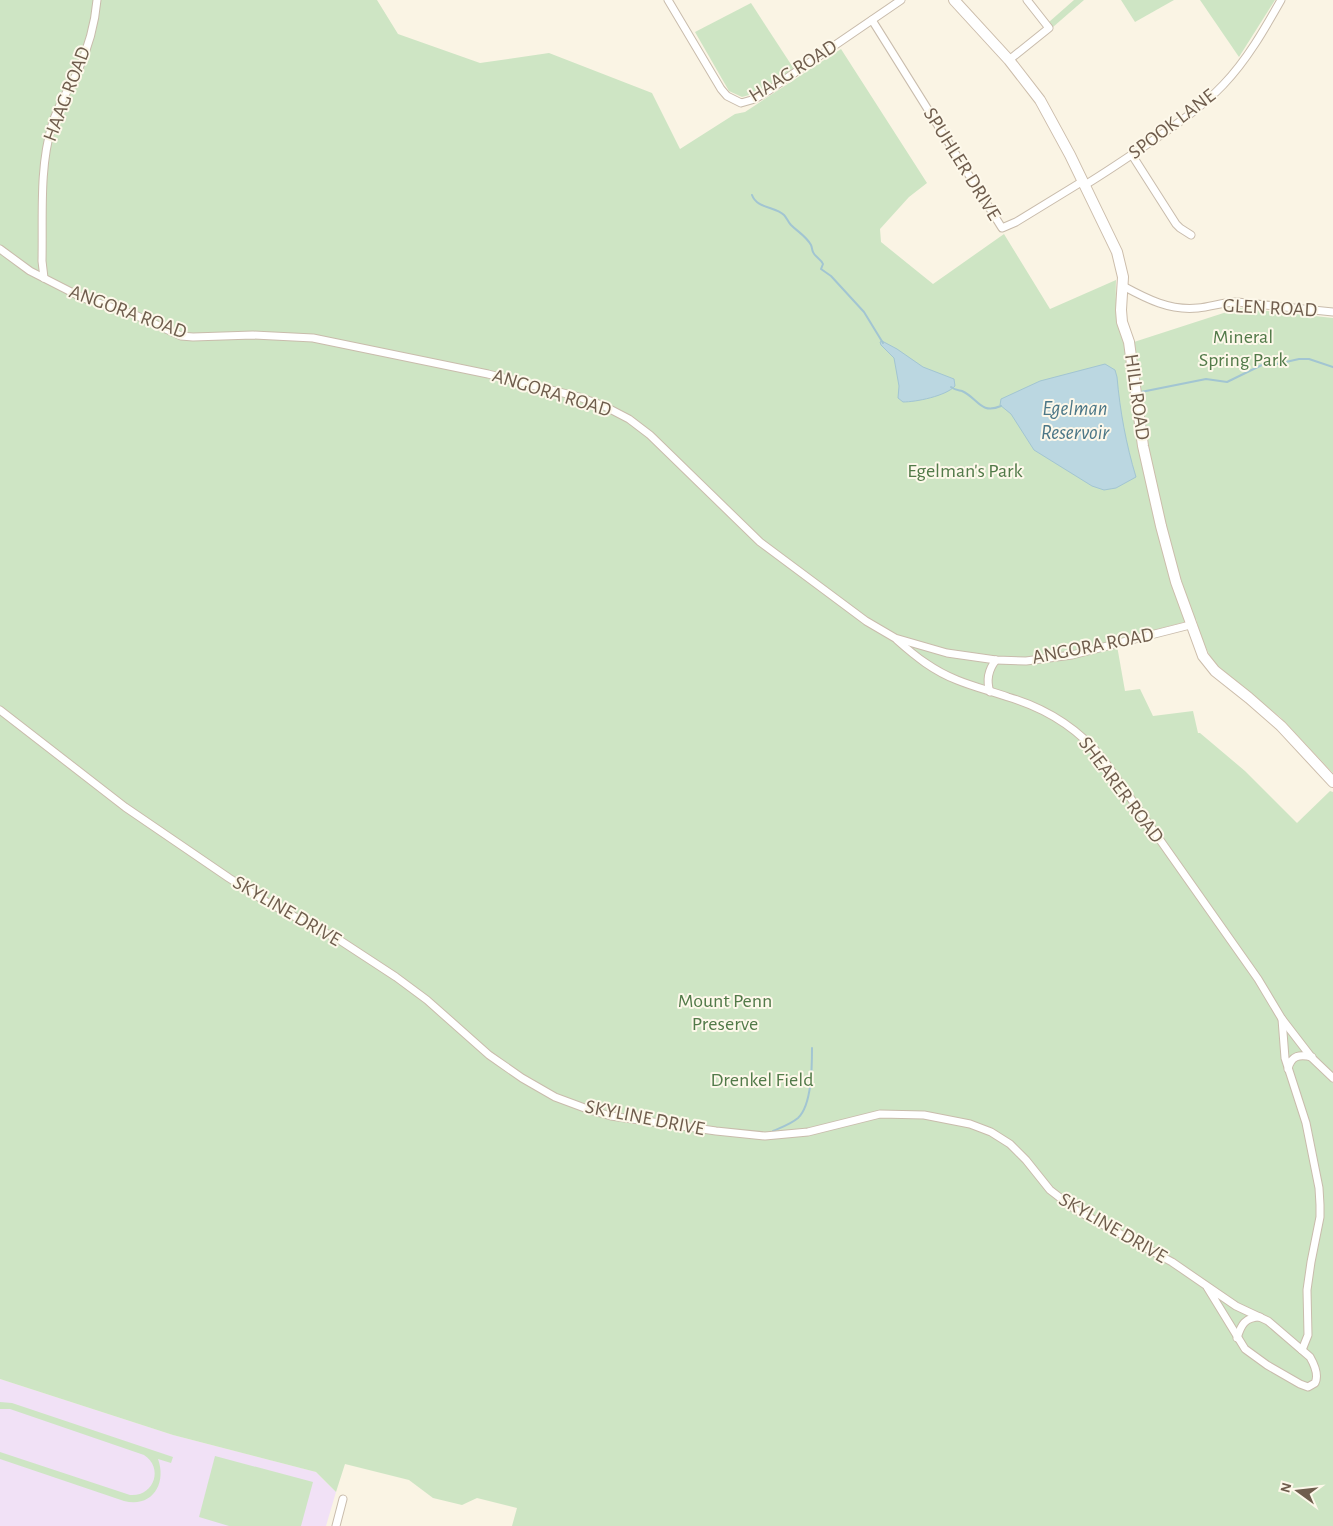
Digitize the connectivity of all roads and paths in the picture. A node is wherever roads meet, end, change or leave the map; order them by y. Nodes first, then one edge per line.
1 (97, 0) edge
2 (668, 0) edge
3 (901, 0) edge
4 (954, 0) edge
5 (1027, 0) edge
6 (1281, 0) edge
7 (872, 20) junction
8 (1009, 60) junction
9 (1132, 155) junction
10 (1084, 183) junction
11 (1191, 235) dead end
12 (0, 249) edge
13 (44, 278) junction
14 (1123, 286) junction
15 (1333, 312) edge
16 (1190, 626) junction
17 (895, 638) junction
18 (996, 660) junction
19 (990, 692) junction
20 (0, 710) edge
21 (1333, 782) edge
22 (1282, 1019) junction
23 (1312, 1058) junction
24 (1288, 1071) junction
25 (1333, 1078) edge
26 (1207, 1287) junction
27 (1263, 1318) junction
28 (1237, 1338) junction
29 (1302, 1350) junction
30 (343, 1499) dead end
31 (336, 1526) edge

1 - 13 street, HAAG ROAD
2 - 7 street, HAAG ROAD
3 - 7 street, HAAG ROAD
4 - 8 street, HILL ROAD
5 - 8 street
6 - 9 street, SPOOK LANE
7 - 10 street, SPUHLER DRIVE
8 - 10 street, HILL ROAD
9 - 10 street, SPOOK LANE
9 - 11 street
10 - 14 street, HILL ROAD
12 - 13 street, ANGORA ROAD
13 - 17 street, ANGORA ROAD
14 - 15 street, GLEN ROAD
14 - 16 street, HILL ROAD
16 - 18 street, ANGORA ROAD
16 - 21 street, HILL ROAD
17 - 18 street, ANGORA ROAD
17 - 19 street, SHEARER ROAD
18 - 19 street
19 - 22 street, SHEARER ROAD
20 - 26 street, SKYLINE DRIVE
22 - 23 street, SHEARER ROAD
22 - 24 street
23 - 24 street
23 - 25 street, SHEARER ROAD
24 - 29 street
26 - 27 street, SKYLINE DRIVE
26 - 28 street, SKYLINE DRIVE
27 - 28 street
27 - 29 street, SKYLINE DRIVE
28 - 29 street, SKYLINE DRIVE
30 - 31 street

